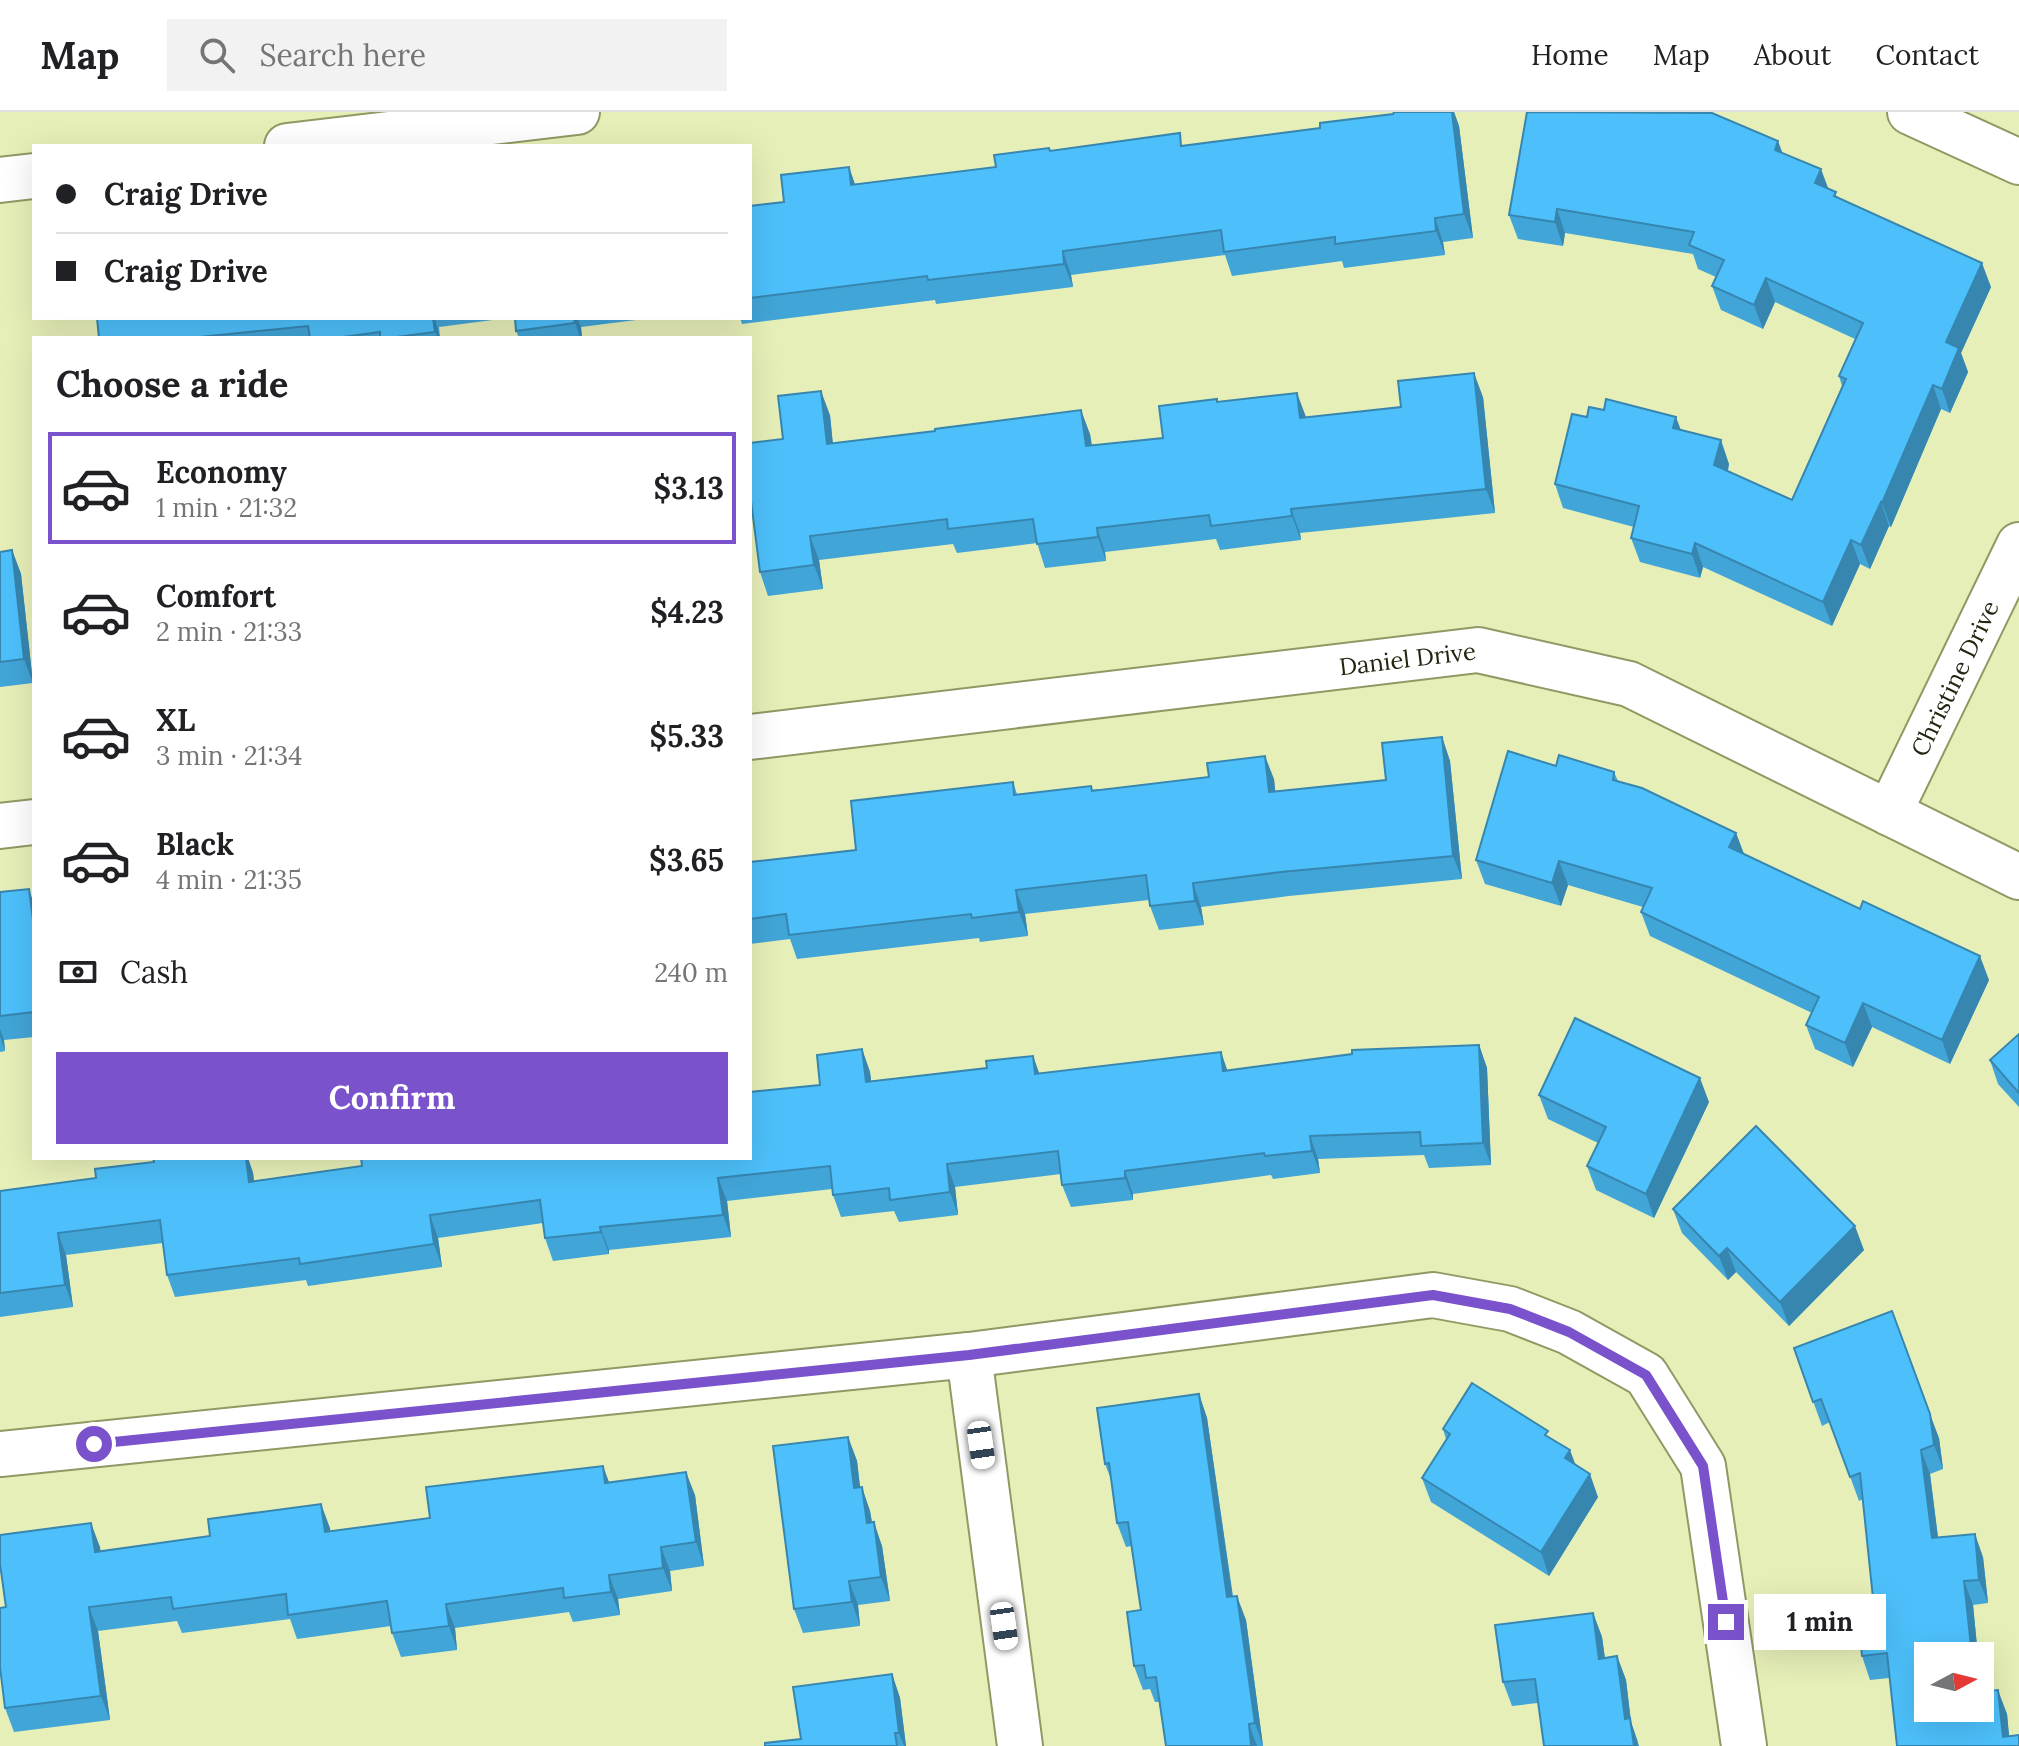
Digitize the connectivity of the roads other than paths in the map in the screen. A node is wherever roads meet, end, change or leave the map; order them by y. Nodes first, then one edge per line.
1 (577, 112) edge
2 (1910, 112) edge
3 (304, 144) edge
4 (2019, 162) edge
5 (32, 176) edge
6 (0, 180) edge
7 (2019, 545) edge
8 (752, 737) edge
9 (1889, 813) junction
10 (32, 822) edge
11 (0, 826) edge
12 (2019, 877) edge
13 (969, 1355) junction
14 (0, 1454) edge
15 (1020, 1746) edge
16 (1744, 1746) edge

1 - 3 street
2 - 4 street
5 - 6 street
7 - 9 street, Christine Drive
8 - 9 street, Daniel Drive
9 - 12 street, Daniel Drive
10 - 11 street
13 - 14 street
13 - 15 street
13 - 16 street

